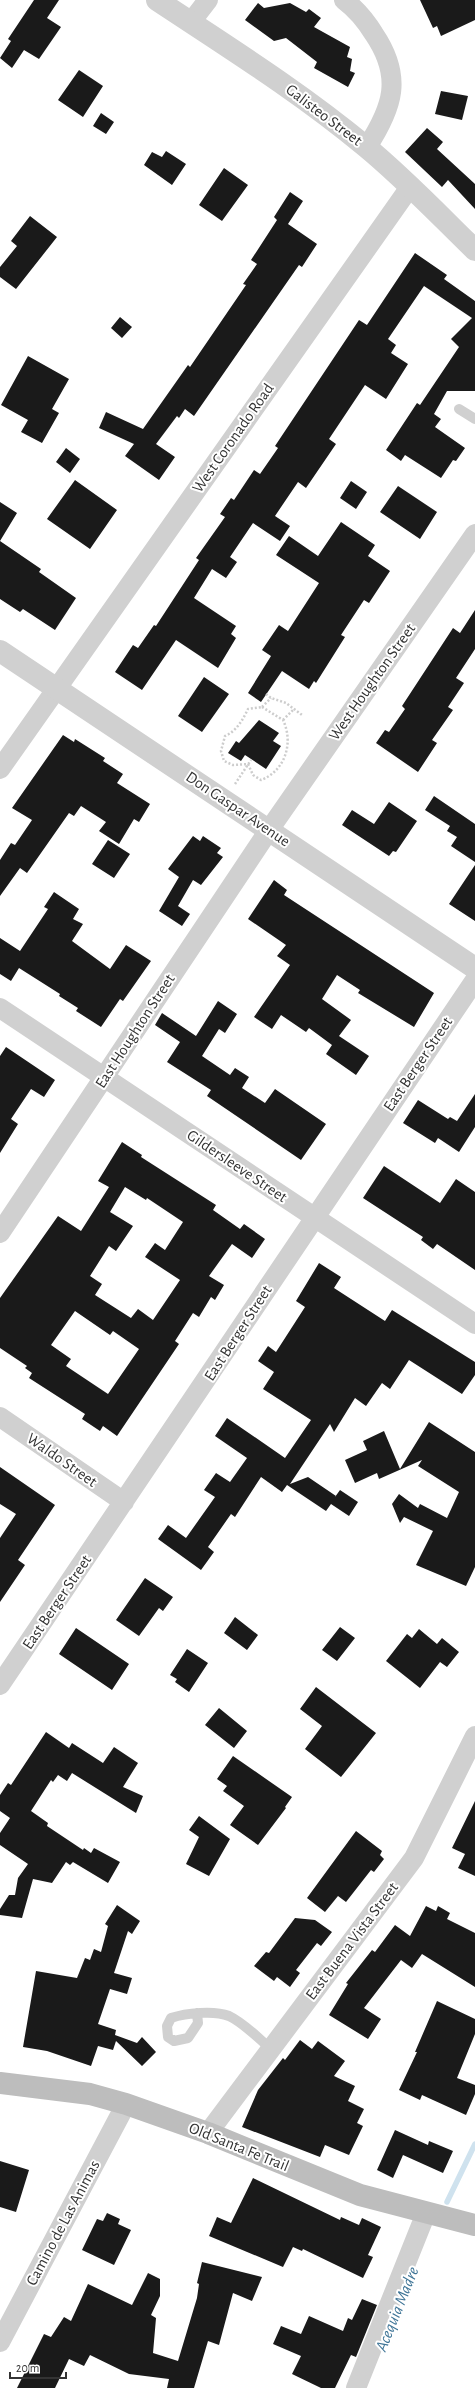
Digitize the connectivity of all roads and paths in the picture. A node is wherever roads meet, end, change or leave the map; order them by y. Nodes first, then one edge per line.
1 (157, 0) edge
2 (208, 0) edge
3 (353, 2) edge
4 (191, 22) junction
5 (367, 147) junction
6 (410, 187) junction
7 (475, 250) edge
8 (459, 409) dead end
9 (475, 419) edge
10 (475, 534) edge
11 (0, 651) edge
12 (57, 689) junction
13 (266, 694) dead end
14 (271, 698) junction
15 (262, 707) junction
16 (294, 709) junction
17 (302, 715) dead end
18 (283, 720) junction
19 (251, 760) dead end
20 (248, 764) junction
21 (0, 769) edge
22 (236, 782) dead end
23 (269, 830) junction
24 (475, 968) edge
25 (475, 980) edge
26 (0, 1008) edge
27 (105, 1077) junction
28 (314, 1218) junction
29 (0, 1232) edge
30 (475, 1324) edge
31 (0, 1417) edge
32 (124, 1502) junction
33 (0, 1685) edge
34 (475, 1736) edge
35 (197, 2013) dead end
36 (270, 2049) junction
37 (0, 2083) edge
38 (126, 2104) junction
39 (208, 2134) junction
40 (426, 2213) junction
41 (475, 2225) edge
42 (0, 2342) edge
43 (356, 2388) edge

1 - 4 street, Galisteo Street
2 - 4 street
3 - 5 street
4 - 5 street, Galisteo Street
5 - 6 street, Galisteo Street
6 - 7 street, Galisteo Street
6 - 12 street, West Coronado Road
8 - 9 lane
10 - 23 street, West Houghton Street
11 - 12 street, Don Gaspar Avenue
12 - 21 street, West Coronado Road
12 - 23 street, Don Gaspar Avenue
13 - 14 path
14 - 15 path
14 - 16 path
15 - 18 path
15 - 20 path
16 - 17 path
16 - 18 path
18 - 20 path
19 - 20 path
20 - 22 path
23 - 24 street, Don Gaspar Avenue
23 - 27 street, East Houghton Street
25 - 28 street, East Berger Street
26 - 27 street, Gildersleeve Street
27 - 28 street, Gildersleeve Street
27 - 29 street, East Houghton Street
28 - 30 street, Gildersleeve Street
28 - 32 street, East Berger Street
31 - 32 street, Waldo Street
32 - 33 street, East Berger Street
34 - 36 street, East Buena Vista Street
35 - 36 lane
36 - 39 street, East Buena Vista Street
37 - 38 main road, Old Santa Fe Trail
38 - 39 main road, Old Santa Fe Trail
38 - 42 street, Camino de Las Animas
39 - 40 main road, Old Santa Fe Trail
40 - 41 main road, Old Santa Fe Trail
40 - 43 street

